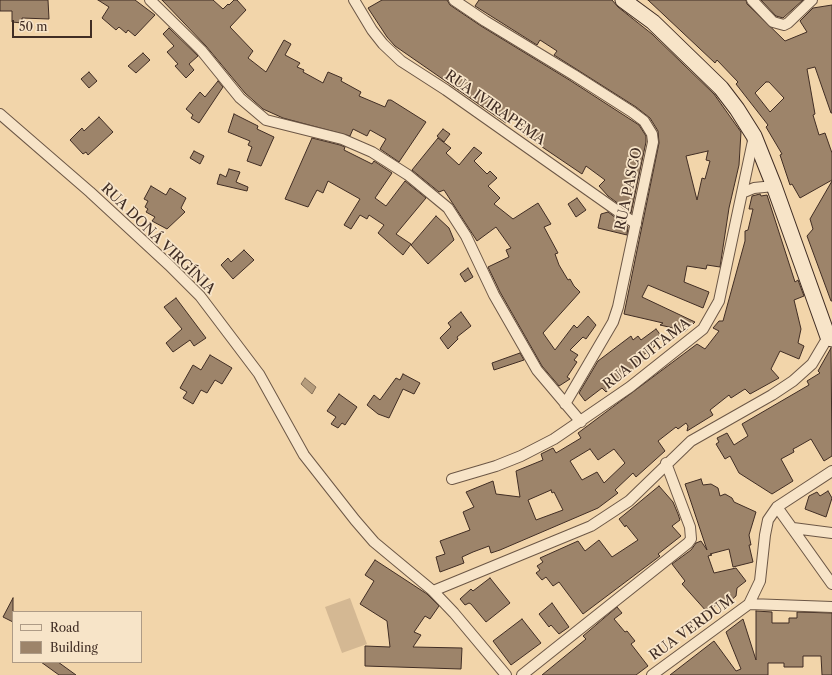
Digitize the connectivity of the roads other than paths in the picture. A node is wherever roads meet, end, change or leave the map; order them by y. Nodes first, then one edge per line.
1 (150, 0) edge
2 (354, 0) edge
3 (454, 0) edge
4 (623, 0) edge
5 (752, 0) edge
6 (812, 0) edge
7 (0, 114) edge
8 (754, 136) junction
9 (774, 186) junction
10 (742, 193) junction
11 (636, 224) junction
12 (830, 338) edge
13 (565, 404) junction
14 (581, 422) junction
15 (666, 463) junction
16 (832, 471) edge
17 (452, 479) dead end
18 (777, 507) junction
19 (793, 528) junction
20 (832, 533) edge
21 (832, 584) edge
22 (433, 591) junction
23 (749, 604) junction
24 (832, 608) edge
25 (506, 675) edge
26 (522, 675) edge
27 (652, 675) edge

1 - 13 street
2 - 11 street, RUA IVIRAPEMA
3 - 11 street, RUA PASCO
4 - 8 street
5 - 6 street
7 - 22 street, RUA DONÁ VIRGÍNIA
8 - 9 street
8 - 10 street, RUA DUITAMA
9 - 10 street
9 - 12 street
10 - 14 street, RUA DUITAMA
11 - 13 street, RUA PASCO
12 - 15 street
13 - 14 street
14 - 17 street, RUA DUITAMA
15 - 22 street
15 - 26 street
16 - 18 street, RUA VERDUM
18 - 19 street
18 - 23 street, RUA VERDUM
19 - 20 street
19 - 21 street
22 - 25 street, RUA DONÁ VIRGÍNIA
23 - 24 street
23 - 27 street, RUA VERDUM

